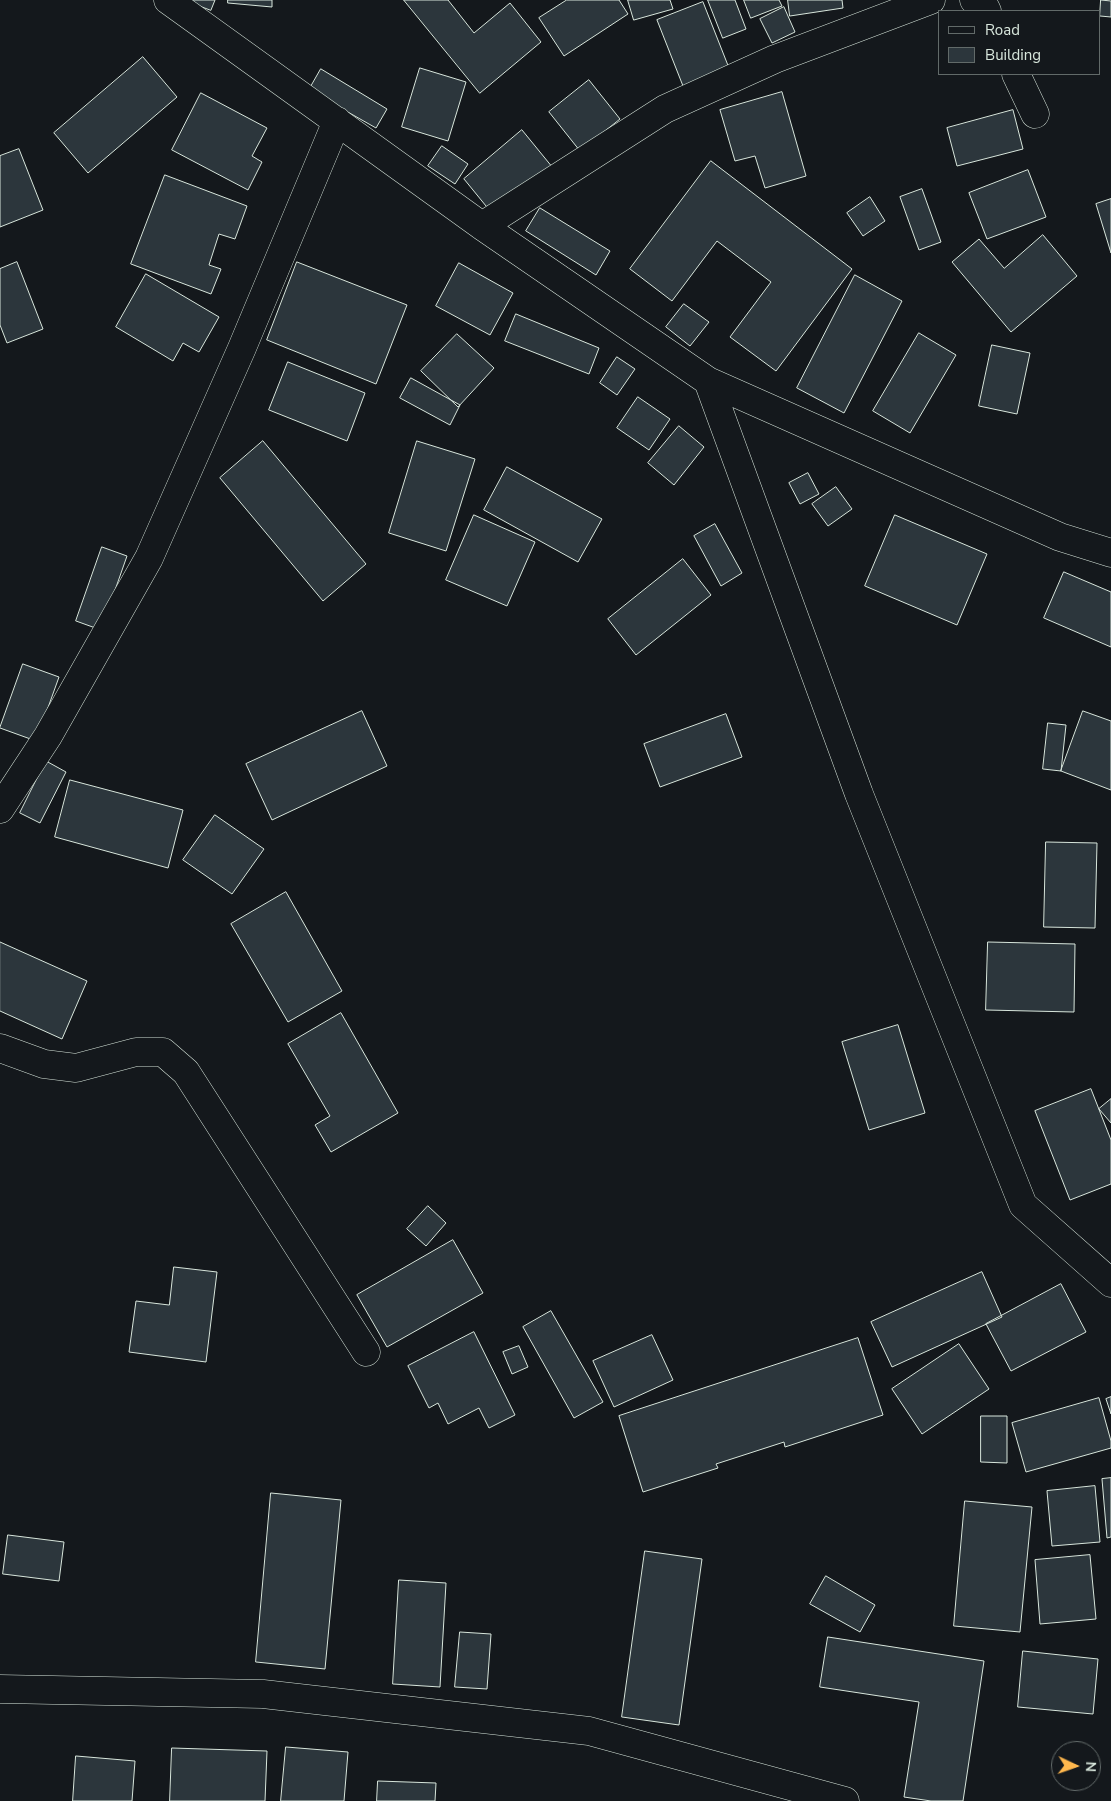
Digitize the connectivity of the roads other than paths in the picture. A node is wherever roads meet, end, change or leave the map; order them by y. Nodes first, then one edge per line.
1 (168, 0) edge
2 (931, 0) edge
3 (974, 0) edge
4 (986, 10) edge
5 (1016, 75) edge
6 (1035, 114) dead end
7 (337, 122) junction
8 (482, 226) junction
9 (708, 381) junction
10 (1111, 553) edge
11 (0, 809) edge
12 (0, 1048) edge
13 (1111, 1284) edge
14 (366, 1352) dead end
15 (0, 1689) edge
16 (845, 1801) edge

1 - 7 street
2 - 8 street
3 - 4 street
5 - 6 street
7 - 8 street
7 - 11 street
8 - 9 street
9 - 10 street
9 - 13 street
12 - 14 street
15 - 16 street

